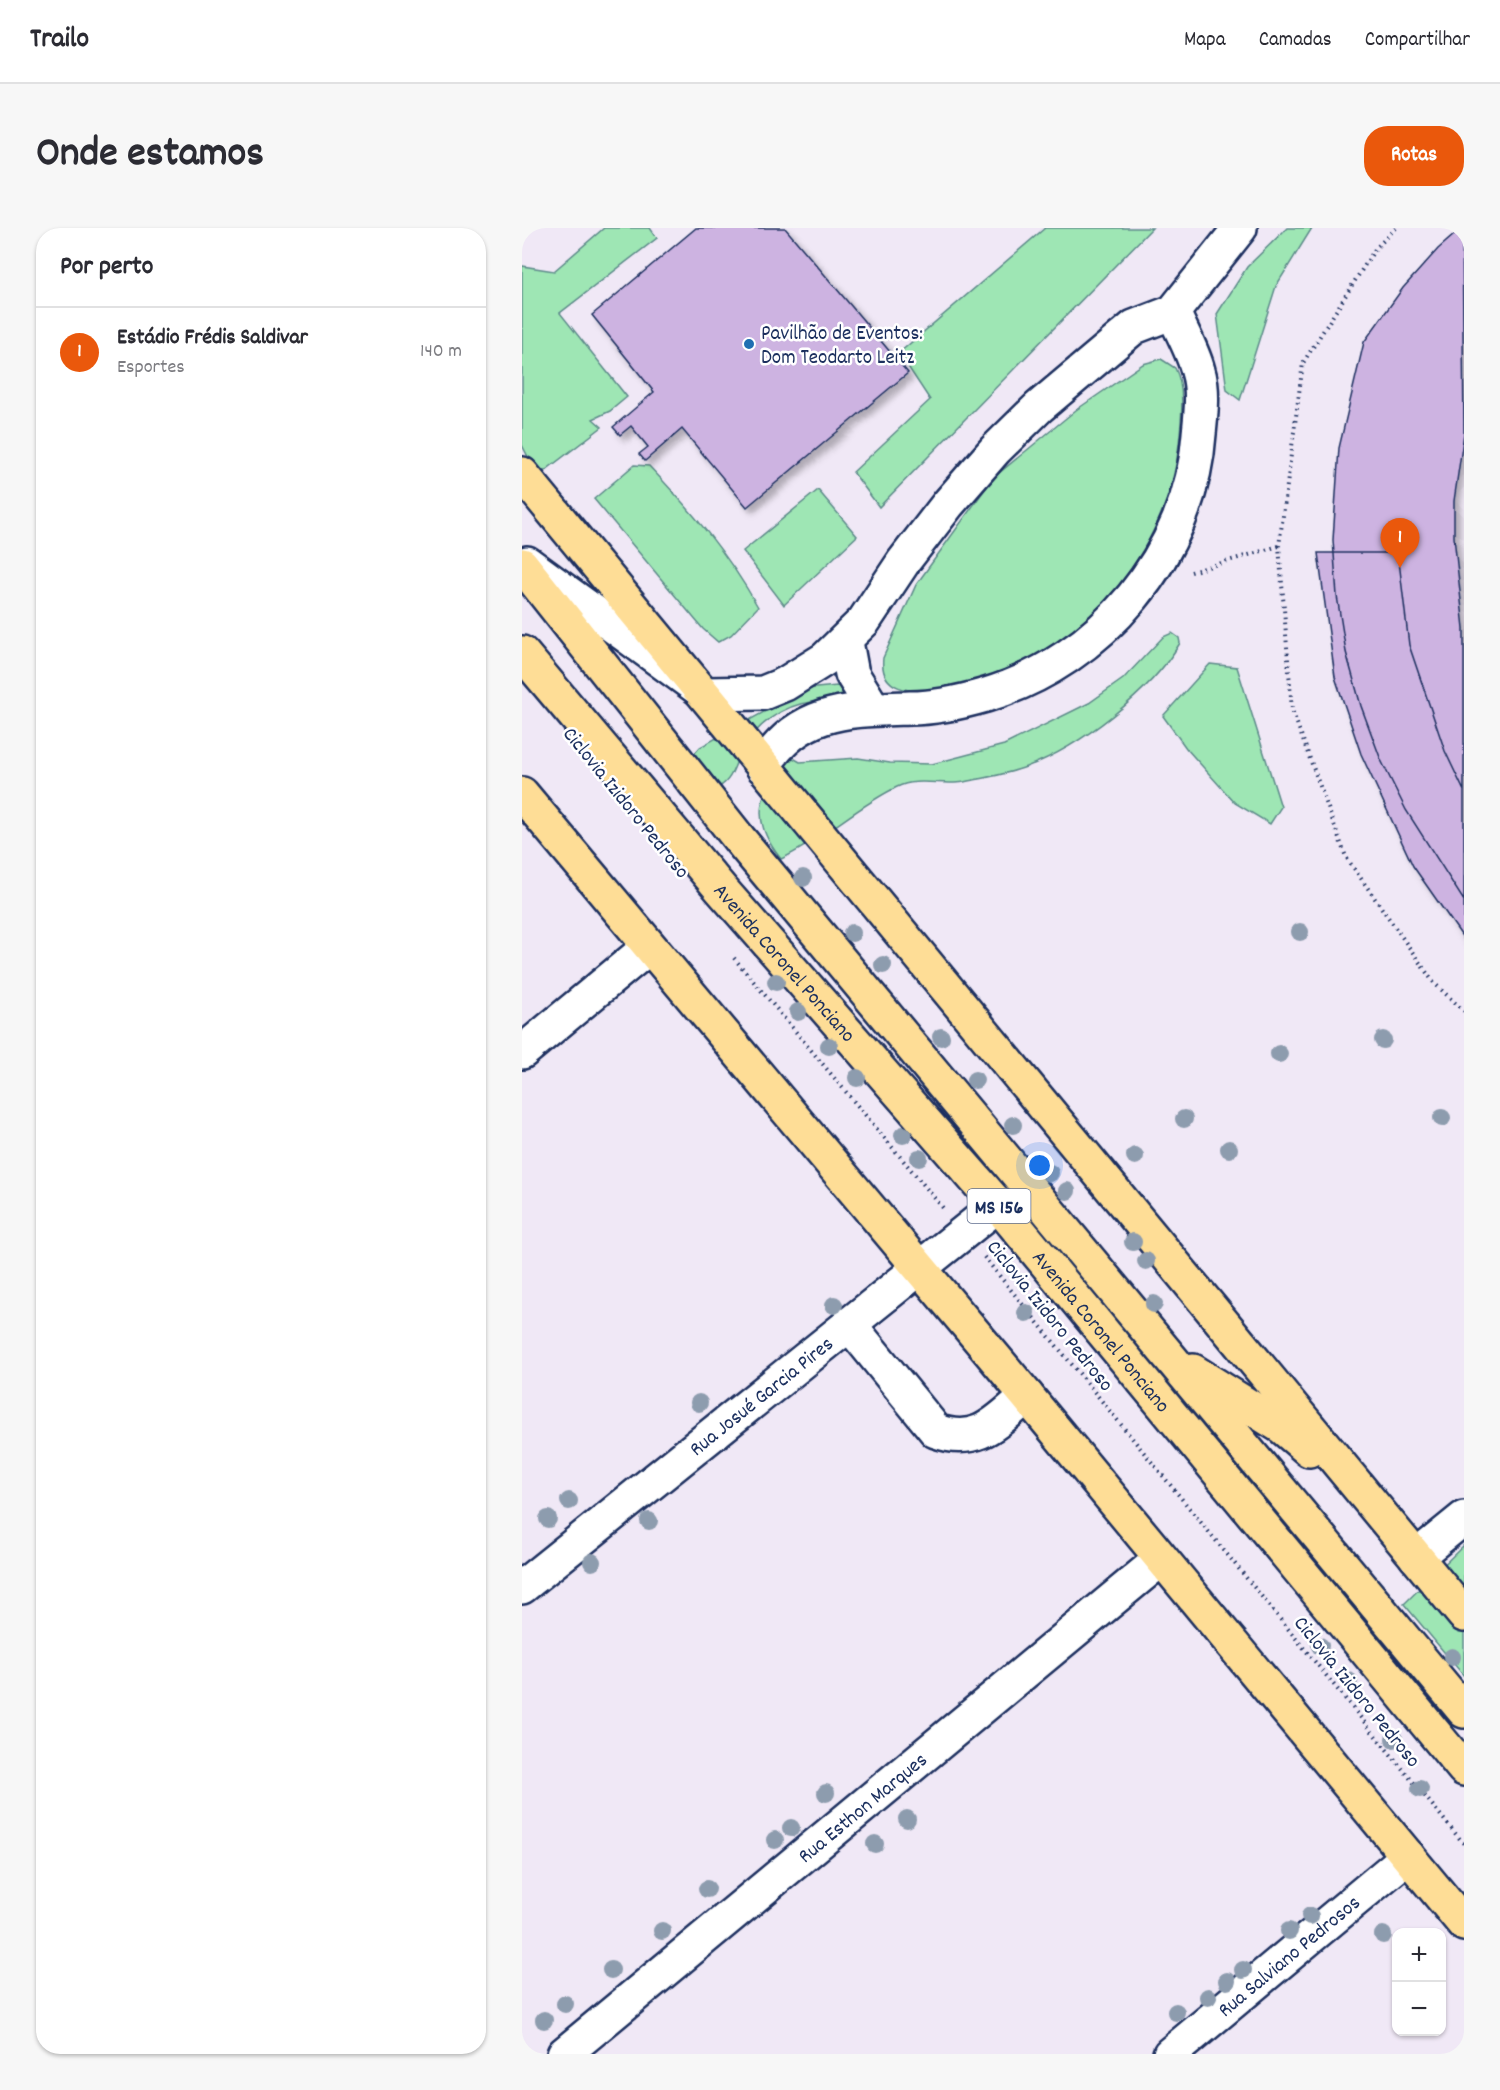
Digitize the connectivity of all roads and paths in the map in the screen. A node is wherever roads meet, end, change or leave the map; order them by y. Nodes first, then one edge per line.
1 (1240, 228) edge
2 (1396, 228) edge
3 (1173, 312) junction
4 (522, 474) edge
5 (1279, 546) junction
6 (522, 559) edge
7 (522, 565) edge
8 (1142, 586) junction
9 (846, 642) junction
10 (522, 652) edge
11 (706, 694) junction
12 (873, 708) junction
13 (763, 767) junction
14 (522, 794) edge
15 (650, 947) junction
16 (731, 955) dead end
17 (1464, 1011) edge
18 (522, 1052) edge
19 (998, 1205) junction
20 (963, 1233) junction
21 (918, 1269) junction
22 (849, 1324) junction
23 (1169, 1356) junction
24 (1027, 1396) junction
25 (1374, 1506) junction
26 (1464, 1518) edge
27 (1416, 1557) junction
28 (1160, 1560) junction
29 (522, 1587) edge
30 (1464, 1615) edge
31 (1464, 1711) edge
32 (1464, 1769) edge
33 (1464, 1844) edge
34 (1408, 1856) junction
35 (1464, 1924) edge
36 (564, 2054) edge
37 (1170, 2054) edge

1 - 3 street
2 - 5 path
3 - 8 street
3 - 9 street
4 - 11 main road
5 - 8 path
5 - 17 path
6 - 11 street
7 - 23 main road
8 - 12 street
9 - 11 street
9 - 12 street
10 - 19 main road, Avenida Coronel Ponciano / MS 156
11 - 13 main road
12 - 13 street
13 - 25 main road
14 - 15 main road
15 - 18 street
15 - 21 main road
16 - 20 path, Ciclovia Izidoro Pedroso
19 - 20 street, Rua Josué Garcia Pires
19 - 32 main road, Avenida Coronel Ponciano / MS 156
20 - 21 street, Rua Josué Garcia Pires
20 - 33 path, Ciclovia Izidoro Pedroso
21 - 22 street, Rua Josué Garcia Pires
21 - 24 main road
22 - 24 street
22 - 29 street, Rua Josué Garcia Pires
23 - 25 main road
23 - 31 main road
24 - 28 main road
25 - 27 main road
26 - 27 street
27 - 30 main road
28 - 34 main road
28 - 36 street, Rua Esthon Marques
34 - 35 main road
34 - 37 street, Rua Salviano Pedrosos

